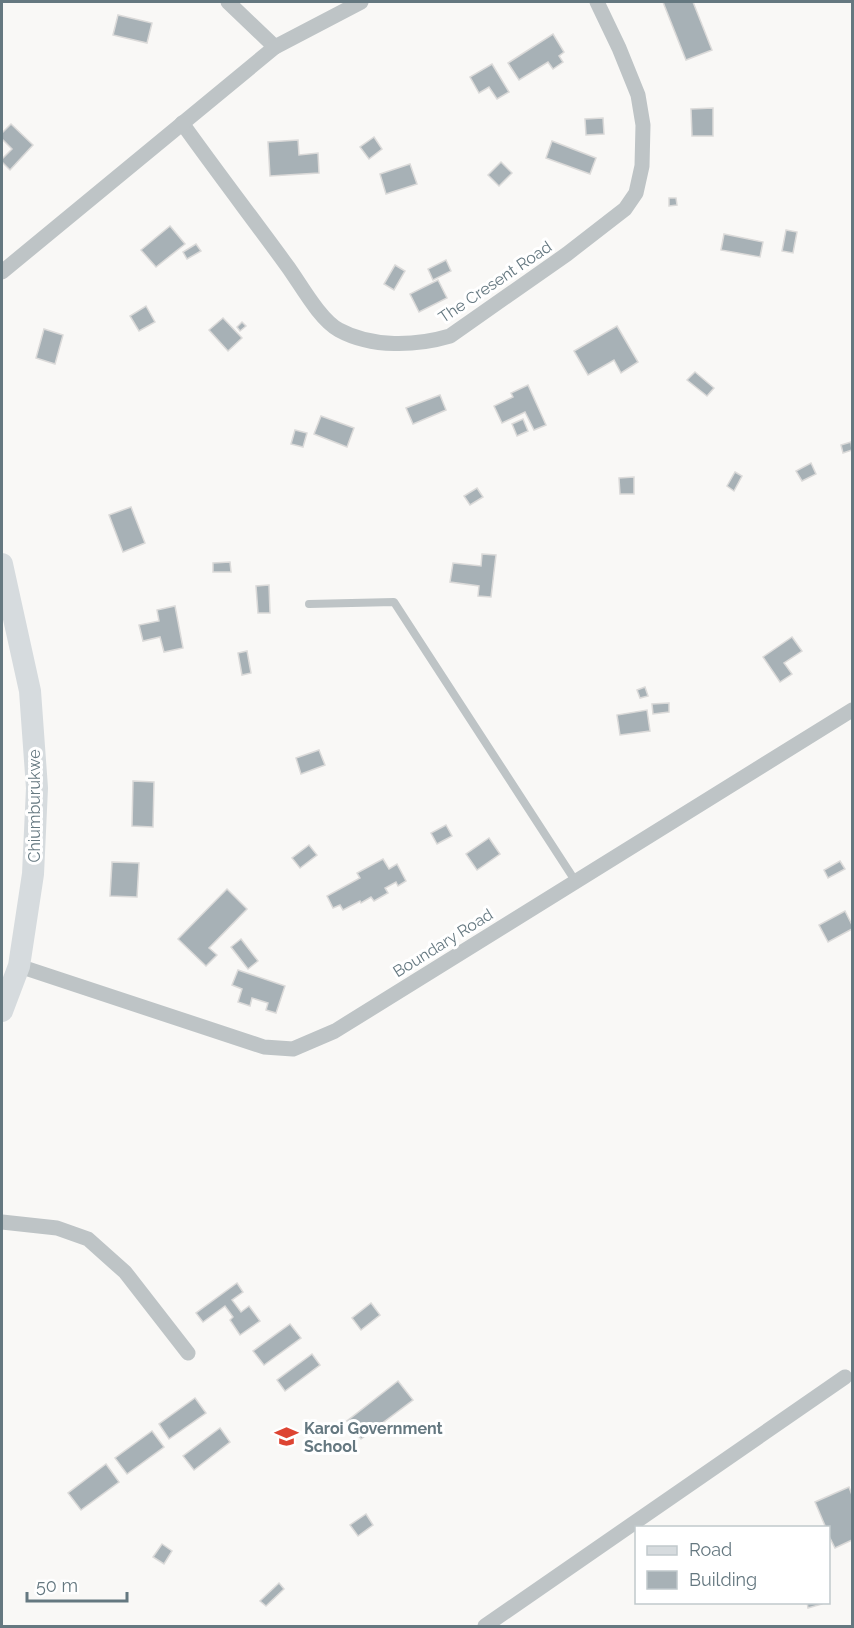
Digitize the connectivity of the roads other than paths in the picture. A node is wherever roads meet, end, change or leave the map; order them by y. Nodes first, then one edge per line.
1 (228, 2) edge
2 (361, 2) edge
3 (597, 2) edge
4 (275, 47) junction
5 (182, 123) junction
6 (2, 272) edge
7 (2, 564) edge
8 (309, 604) dead end
9 (852, 710) edge
10 (576, 882) junction
11 (19, 966) junction
12 (2, 1011) edge
13 (2, 1222) edge
14 (188, 1353) dead end
15 (845, 1377) dead end
16 (485, 1626) edge

1 - 4 street
2 - 4 street
3 - 5 street, The Cresent Road
4 - 5 street
5 - 6 street
7 - 11 street, Chiumburukwe
8 - 10 lane
9 - 10 street, Boundary Road
10 - 11 street, Boundary Road
11 - 12 street, Chiumburukwe
13 - 14 street
15 - 16 street

